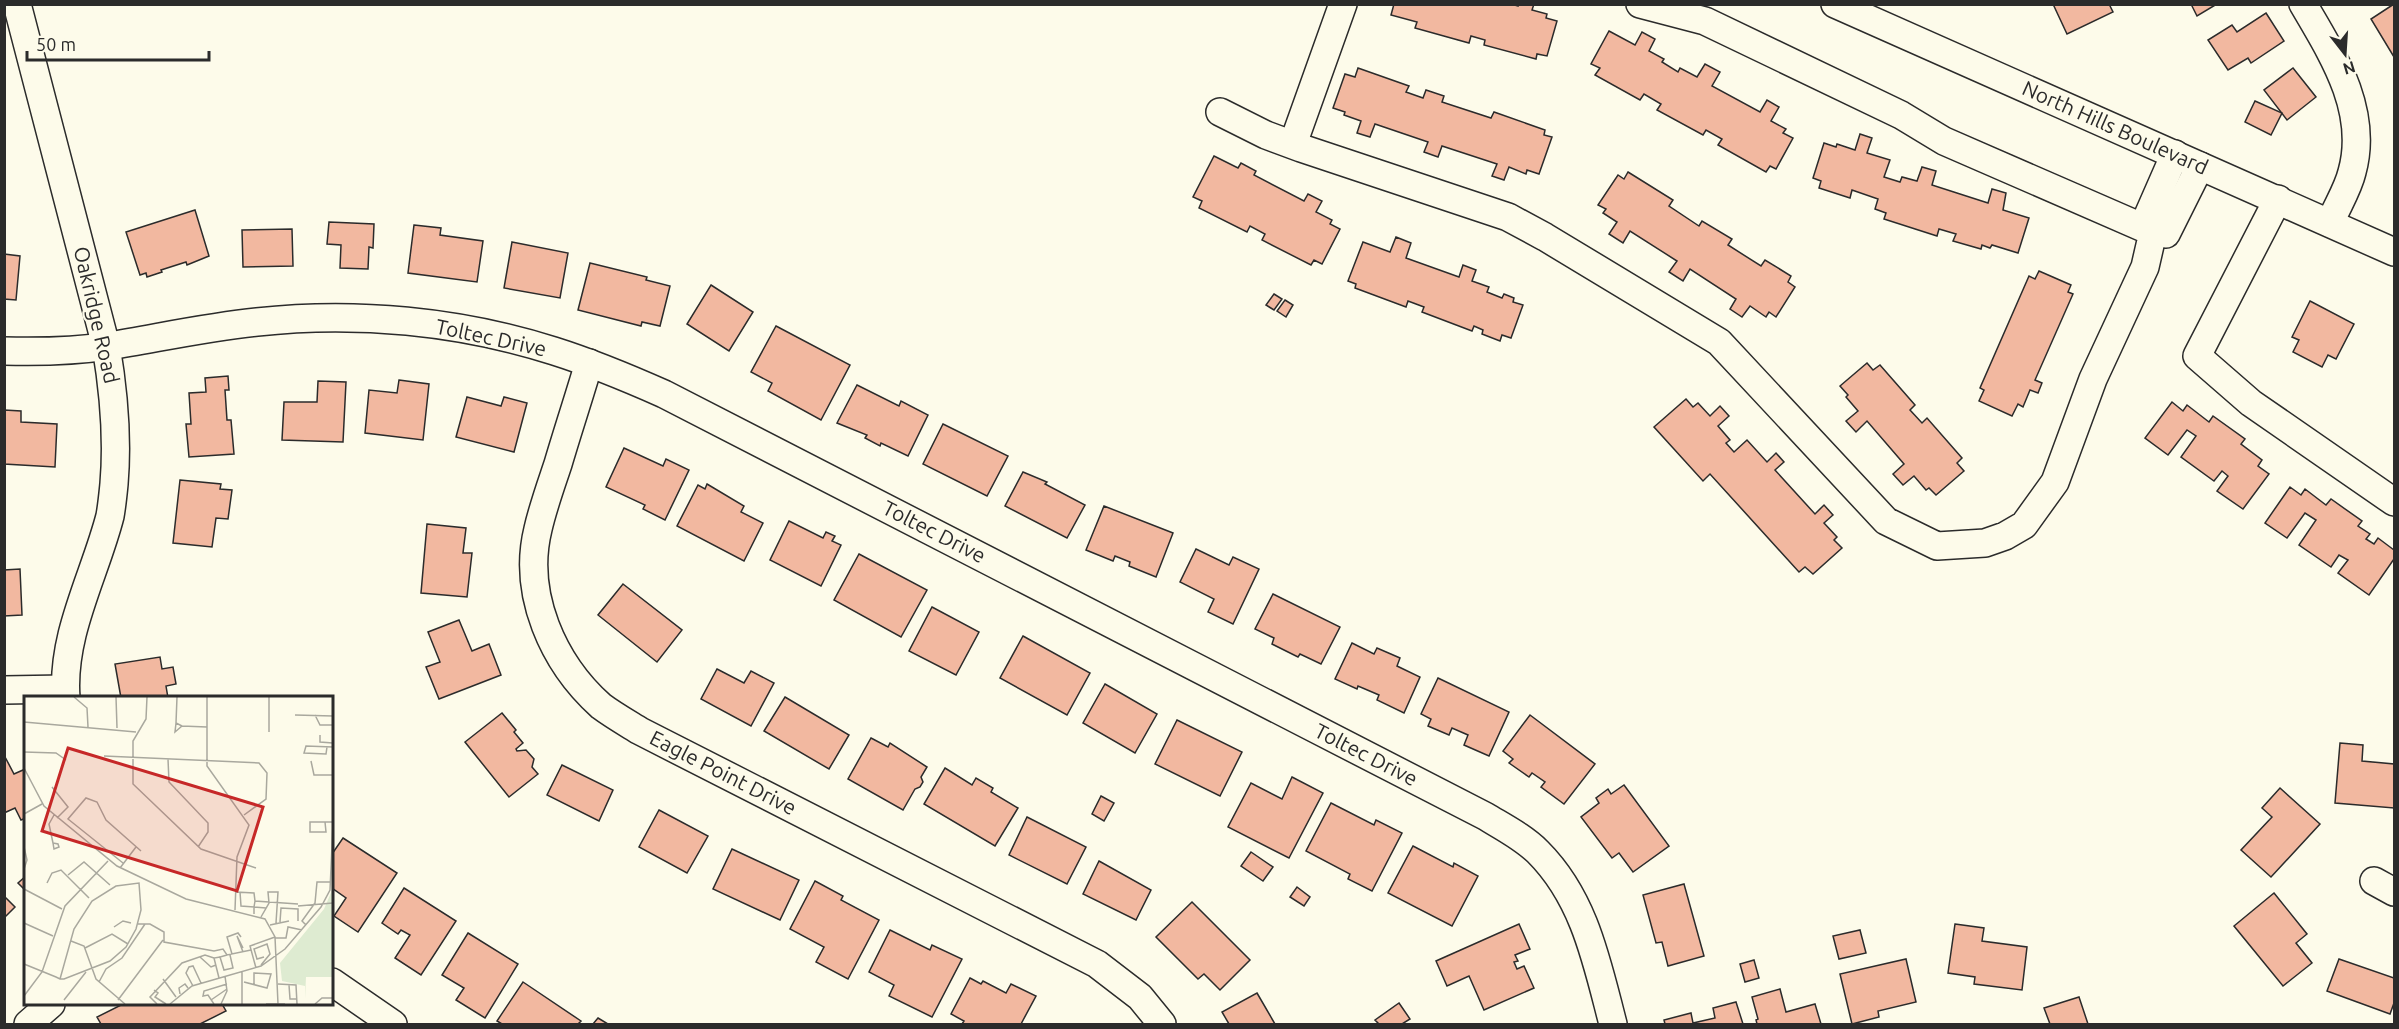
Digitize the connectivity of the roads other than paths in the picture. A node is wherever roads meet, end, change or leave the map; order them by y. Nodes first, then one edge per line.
1 (17, 4) edge
2 (1343, 4) edge
3 (1640, 4) edge
4 (1835, 4) edge
5 (2303, 4) edge
6 (1220, 112) dead end
7 (1293, 144) junction
8 (2175, 154) junction
9 (2200, 166) junction
10 (2278, 199) junction
11 (2330, 223) junction
12 (2154, 231) junction
13 (2394, 252) edge
14 (106, 346) junction
15 (4, 351) edge
16 (589, 363) junction
17 (2394, 502) edge
18 (4, 690) edge
19 (66, 693) edge
20 (333, 983) edge
21 (50, 1005) edge
22 (28, 1024) edge
23 (393, 1024) edge
24 (1162, 1024) edge
25 (1612, 1024) edge

1 - 14 street, Oakridge Road
2 - 7 street
3 - 12 street
4 - 8 street, North Hills Boulevard
5 - 11 street
6 - 7 street
7 - 12 street
8 - 9 street, North Hills Boulevard
8 - 12 street
9 - 10 street, North Hills Boulevard
9 - 12 street
10 - 11 street, North Hills Boulevard
10 - 17 street
11 - 13 street, North Hills Boulevard
14 - 15 street, Toltec Drive
14 - 16 street, Toltec Drive
14 - 19 street, Oakridge Road
16 - 24 street, Eagle Point Drive
16 - 25 street, Toltec Drive
18 - 19 street
20 - 23 street
21 - 22 street

